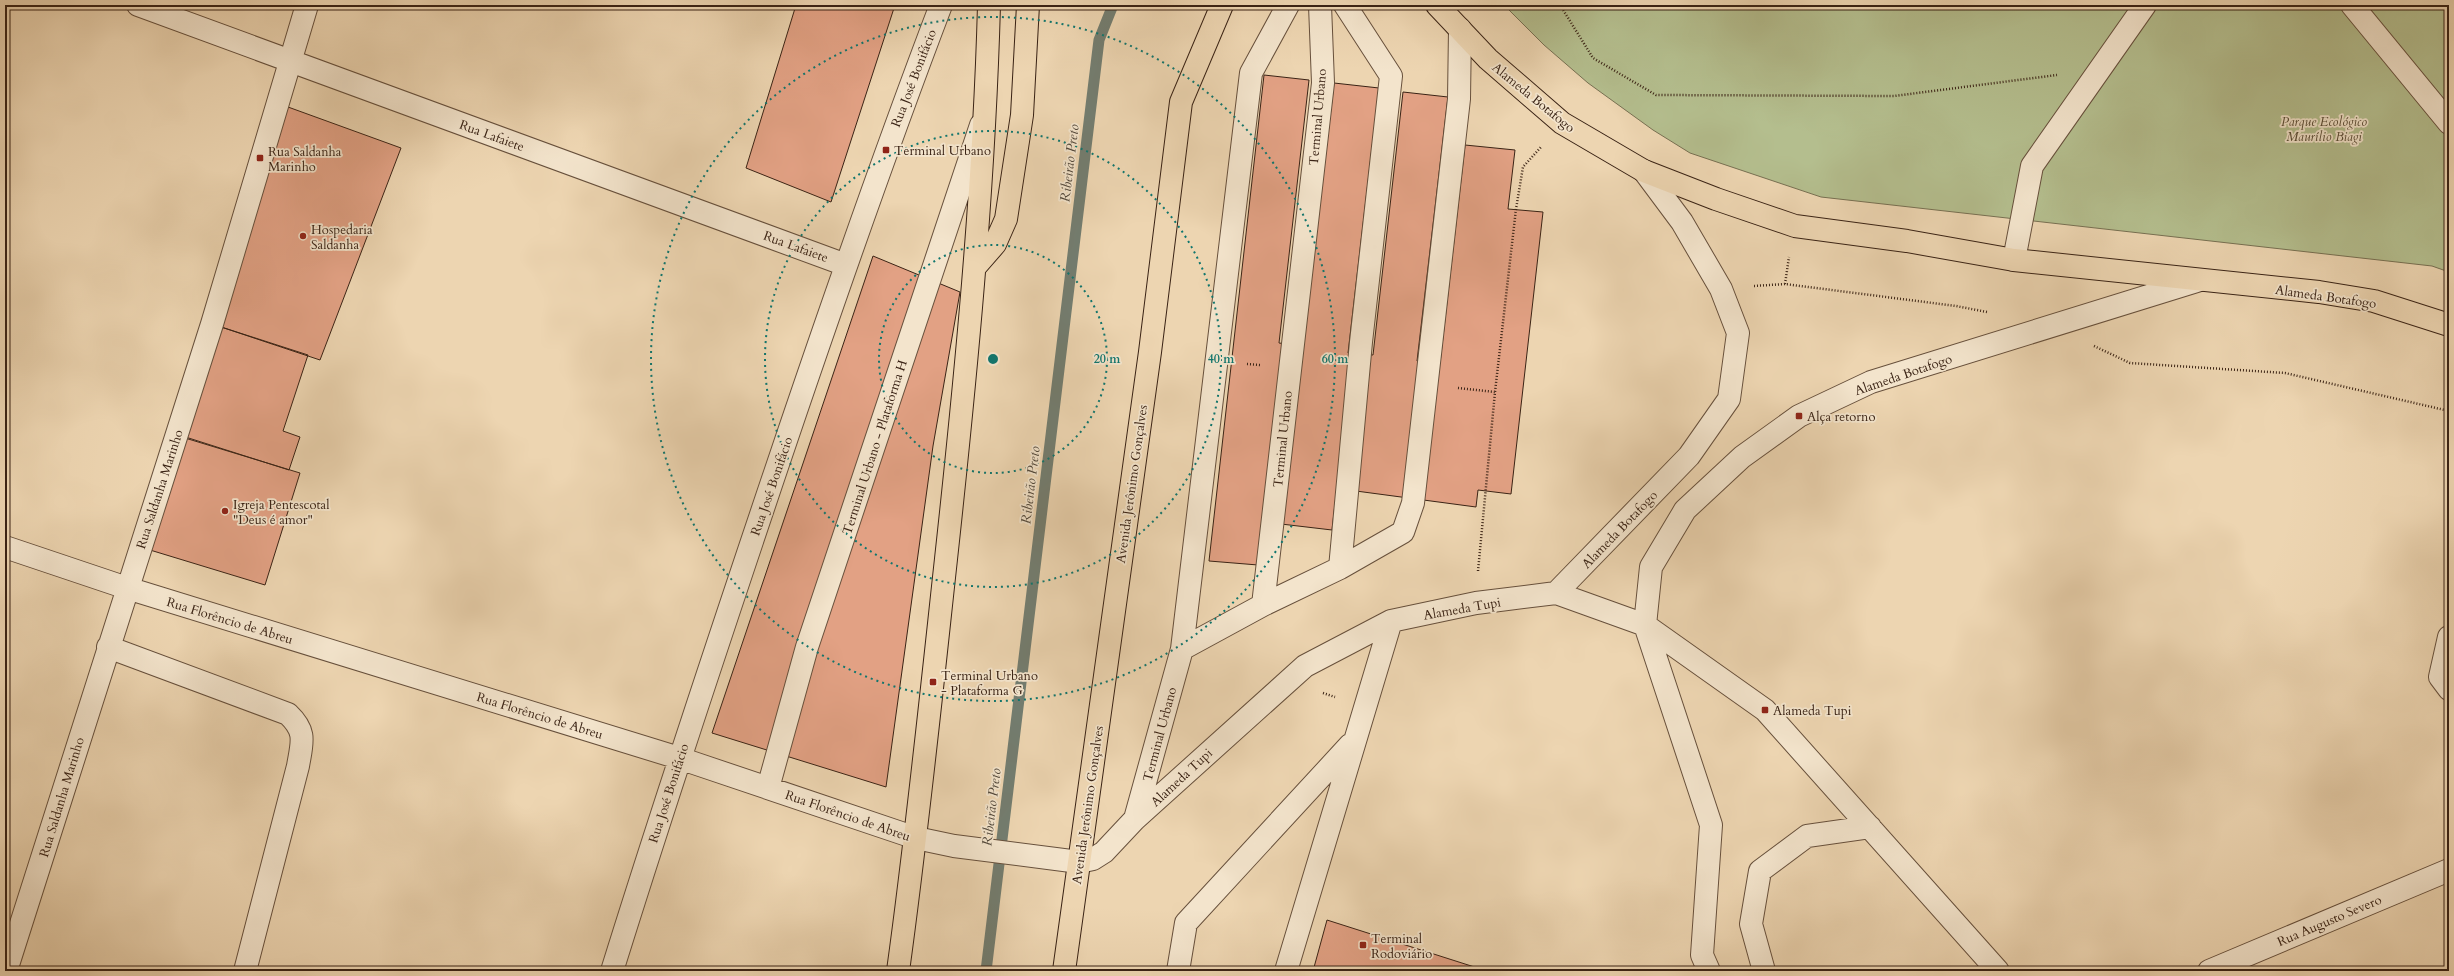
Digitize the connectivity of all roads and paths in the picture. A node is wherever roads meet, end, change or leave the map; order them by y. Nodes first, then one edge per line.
1 (138, 5) edge
2 (307, 5) edge
3 (941, 5) edge
4 (989, 5) edge
5 (1028, 5) edge
6 (1222, 5) edge
7 (1288, 5) edge
8 (1320, 5) edge
9 (1345, 5) edge
10 (1437, 5) edge
11 (1560, 5) edge
12 (2145, 5) edge
13 (2352, 5) edge
14 (1460, 29) junction
15 (290, 61) junction
16 (2098, 70) junction
17 (986, 108) junction
18 (1562, 123) junction
19 (2449, 123) edge
20 (1644, 171) junction
21 (2014, 260) junction
22 (846, 265) junction
23 (975, 267) junction
24 (2200, 280) junction
25 (2449, 325) edge
26 (5, 547) edge
27 (1340, 568) junction
28 (127, 588) junction
29 (1556, 593) junction
30 (1476, 603) junction
31 (1263, 605) junction
32 (1390, 621) junction
33 (1645, 625) junction
34 (2449, 638) edge
35 (108, 647) junction
36 (1182, 649) junction
37 (2449, 689) edge
38 (1354, 741) junction
39 (679, 758) junction
40 (768, 788) junction
41 (1135, 819) junction
42 (1870, 827) junction
43 (916, 838) junction
44 (1079, 862) junction
45 (2449, 870) edge
46 (1703, 966) edge
47 (6, 971) edge
48 (245, 971) edge
49 (612, 971) edge
50 (898, 971) edge
51 (1064, 971) edge
52 (1178, 971) edge
53 (1286, 971) edge
54 (1764, 971) edge
55 (1998, 971) edge
56 (2209, 971) edge

1 - 15 street, Rua Lafaiete
2 - 15 street, Rua Saldanha Marinho
3 - 22 street, Rua José Bonifácio
4 - 17 main road
5 - 23 main road
6 - 44 main road, Avenida Jerônimo Gonçalves
7 - 36 street, Terminal Urbano
8 - 31 street, Terminal Urbano
9 - 27 street
10 - 14 main road, Alameda Botafogo
11 - 16 path
12 - 16 street
13 - 19 street
14 - 18 main road, Alameda Botafogo
14 - 27 street
15 - 22 street, Rua Lafaiete
15 - 28 street, Rua Saldanha Marinho
16 - 21 street
17 - 23 main road
17 - 40 street, Terminal Urbano - Plataforma H
18 - 20 main road, Alameda Botafogo
18 - 30 path
20 - 21 main road, Alameda Botafogo
20 - 29 street, Alameda Botafogo
21 - 24 main road, Alameda Botafogo
22 - 39 street, Rua José Bonifácio
23 - 43 main road
24 - 25 main road, Alameda Botafogo
24 - 33 street, Alameda Botafogo
26 - 28 street, Rua Florêncio de Abreu
27 - 31 street
28 - 35 street, Rua Saldanha Marinho
28 - 39 street, Rua Florêncio de Abreu
29 - 30 street, Alameda Tupi
29 - 33 street, Alameda Tupi
30 - 32 street, Alameda Tupi
31 - 36 street
32 - 38 street
32 - 41 street, Alameda Tupi
33 - 42 street, Alameda Tupi
33 - 46 street
34 - 37 street
35 - 47 street, Rua Saldanha Marinho
35 - 48 street
36 - 41 street, Terminal Urbano
38 - 52 street
38 - 53 street
39 - 40 street, Rua Florêncio de Abreu
39 - 49 street, Rua José Bonifácio
40 - 43 street, Rua Florêncio de Abreu
41 - 44 street, Alameda Tupi
42 - 54 street
42 - 55 street, Alameda Tupi
43 - 44 street, Rua Florêncio de Abreu
43 - 50 main road
44 - 51 main road, Avenida Jerônimo Gonçalves
45 - 56 street, Rua Augusto Severo

